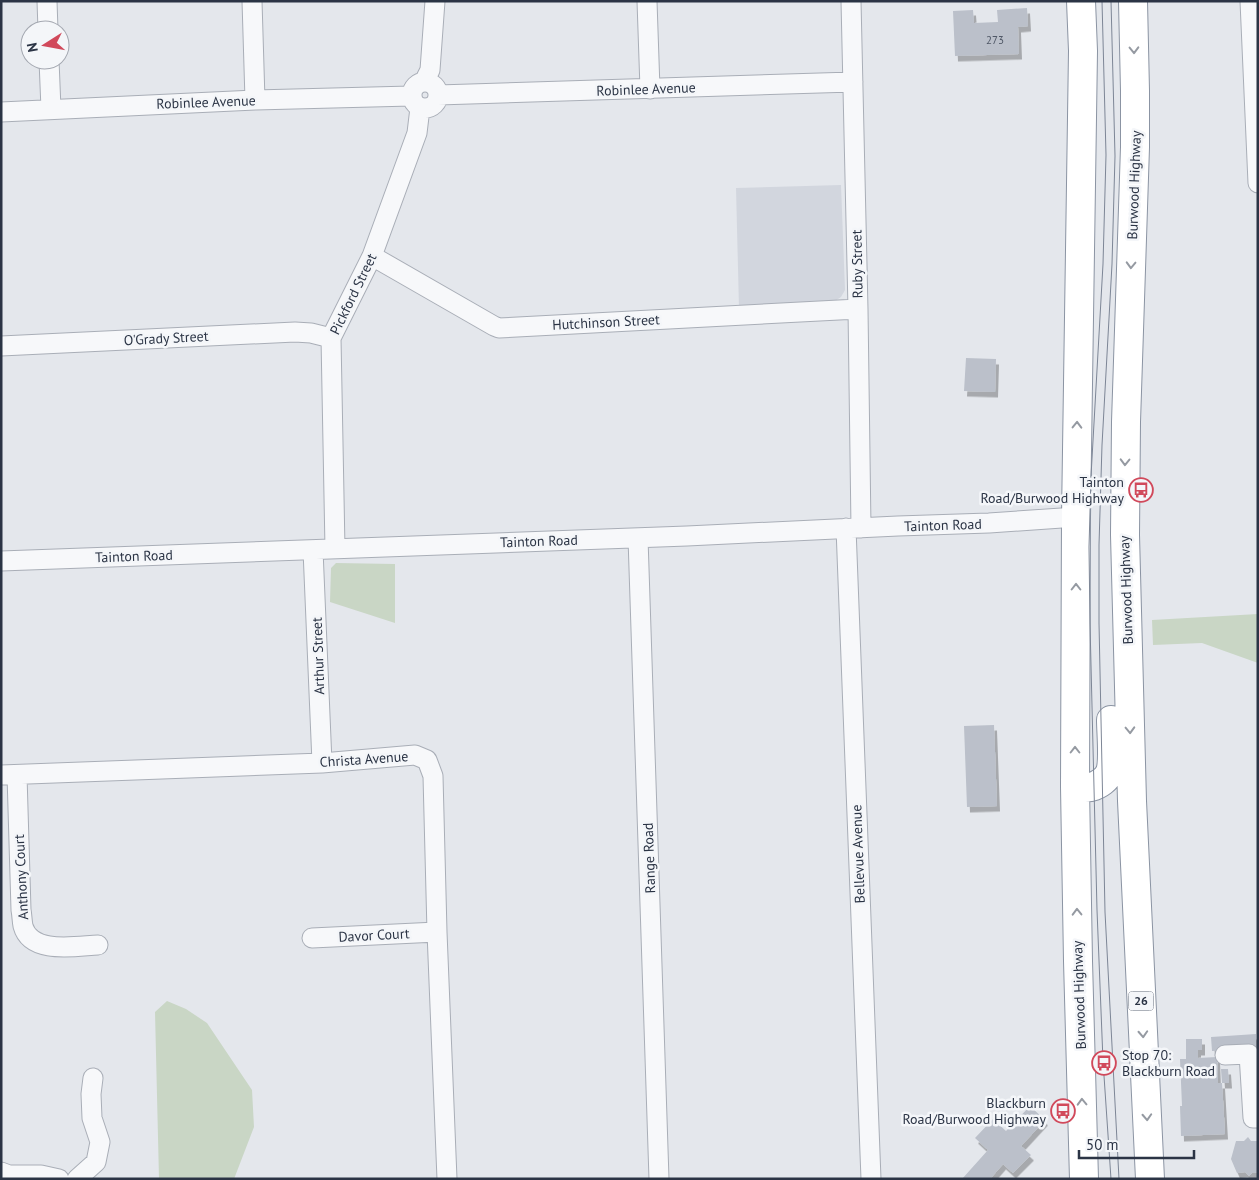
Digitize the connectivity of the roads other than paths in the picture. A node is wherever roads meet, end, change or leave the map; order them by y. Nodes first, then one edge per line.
1 (47, 1) edge
2 (252, 1) edge
3 (435, 1) edge
4 (648, 1) edge
5 (850, 1) edge
6 (1081, 1) edge
7 (1133, 1) edge
8 (1250, 1) edge
9 (48, 20) edge
10 (49, 70) edge
11 (424, 82) junction
12 (853, 82) junction
13 (650, 89) junction
14 (438, 95) junction
15 (255, 100) junction
16 (416, 102) junction
17 (51, 109) junction
18 (1, 112) edge
19 (1258, 183) edge
20 (372, 256) junction
21 (858, 309) junction
22 (331, 338) junction
23 (1, 346) edge
24 (1076, 518) junction
25 (853, 528) junction
26 (638, 538) junction
27 (335, 549) junction
28 (313, 550) junction
29 (1, 561) edge
30 (1128, 656) junction
31 (322, 763) junction
32 (9, 775) edge
33 (1075, 786) junction
34 (437, 932) junction
35 (312, 938) dead end
36 (98, 944) dead end
37 (1225, 1055) dead end
38 (93, 1078) dead end
39 (1258, 1118) edge
40 (1, 1172) edge
41 (59, 1179) edge
42 (77, 1179) edge
43 (447, 1179) edge
44 (660, 1179) edge
45 (871, 1179) edge
46 (1084, 1179) edge
47 (1150, 1179) edge

1 - 9 street
2 - 15 street
3 - 11 street
4 - 13 street
5 - 12 street, Ruby Street
24 -> 6 highway, Burwood Highway
7 -> 30 highway, Burwood Highway / 26
8 - 19 street
10 - 17 street
11 - 14 street
11 - 16 street
12 - 13 street, Robinlee Avenue
12 - 21 street, Ruby Street
13 - 14 street, Robinlee Avenue
14 - 16 street
15 - 16 street, Robinlee Avenue
15 - 17 street, Robinlee Avenue
16 - 20 street, Pickford Street
17 - 18 street, Robinlee Avenue
20 - 21 street, Hutchinson Street
20 - 22 street, Pickford Street
21 - 25 street, Ruby Street
22 - 23 street, O'Grady Street
22 - 27 street, Pickford Street
24 - 25 street, Tainton Road
33 -> 24 highway, Burwood Highway
25 - 26 street, Tainton Road
25 - 45 street, Bellevue Avenue
26 - 27 street, Tainton Road
26 - 44 street, Range Road
27 - 28 street, Tainton Road
28 - 29 street, Tainton Road
28 - 31 street, Arthur Street
30 - 33 highway
30 -> 47 highway, Burwood Highway / 26
31 - 32 street, Christa Avenue
31 - 34 street, Christa Avenue
32 - 36 street, Anthony Court
46 -> 33 highway, Burwood Highway
34 - 35 street, Davor Court
34 - 43 street, Christa Avenue
37 - 39 street
38 - 42 street
40 - 41 street

